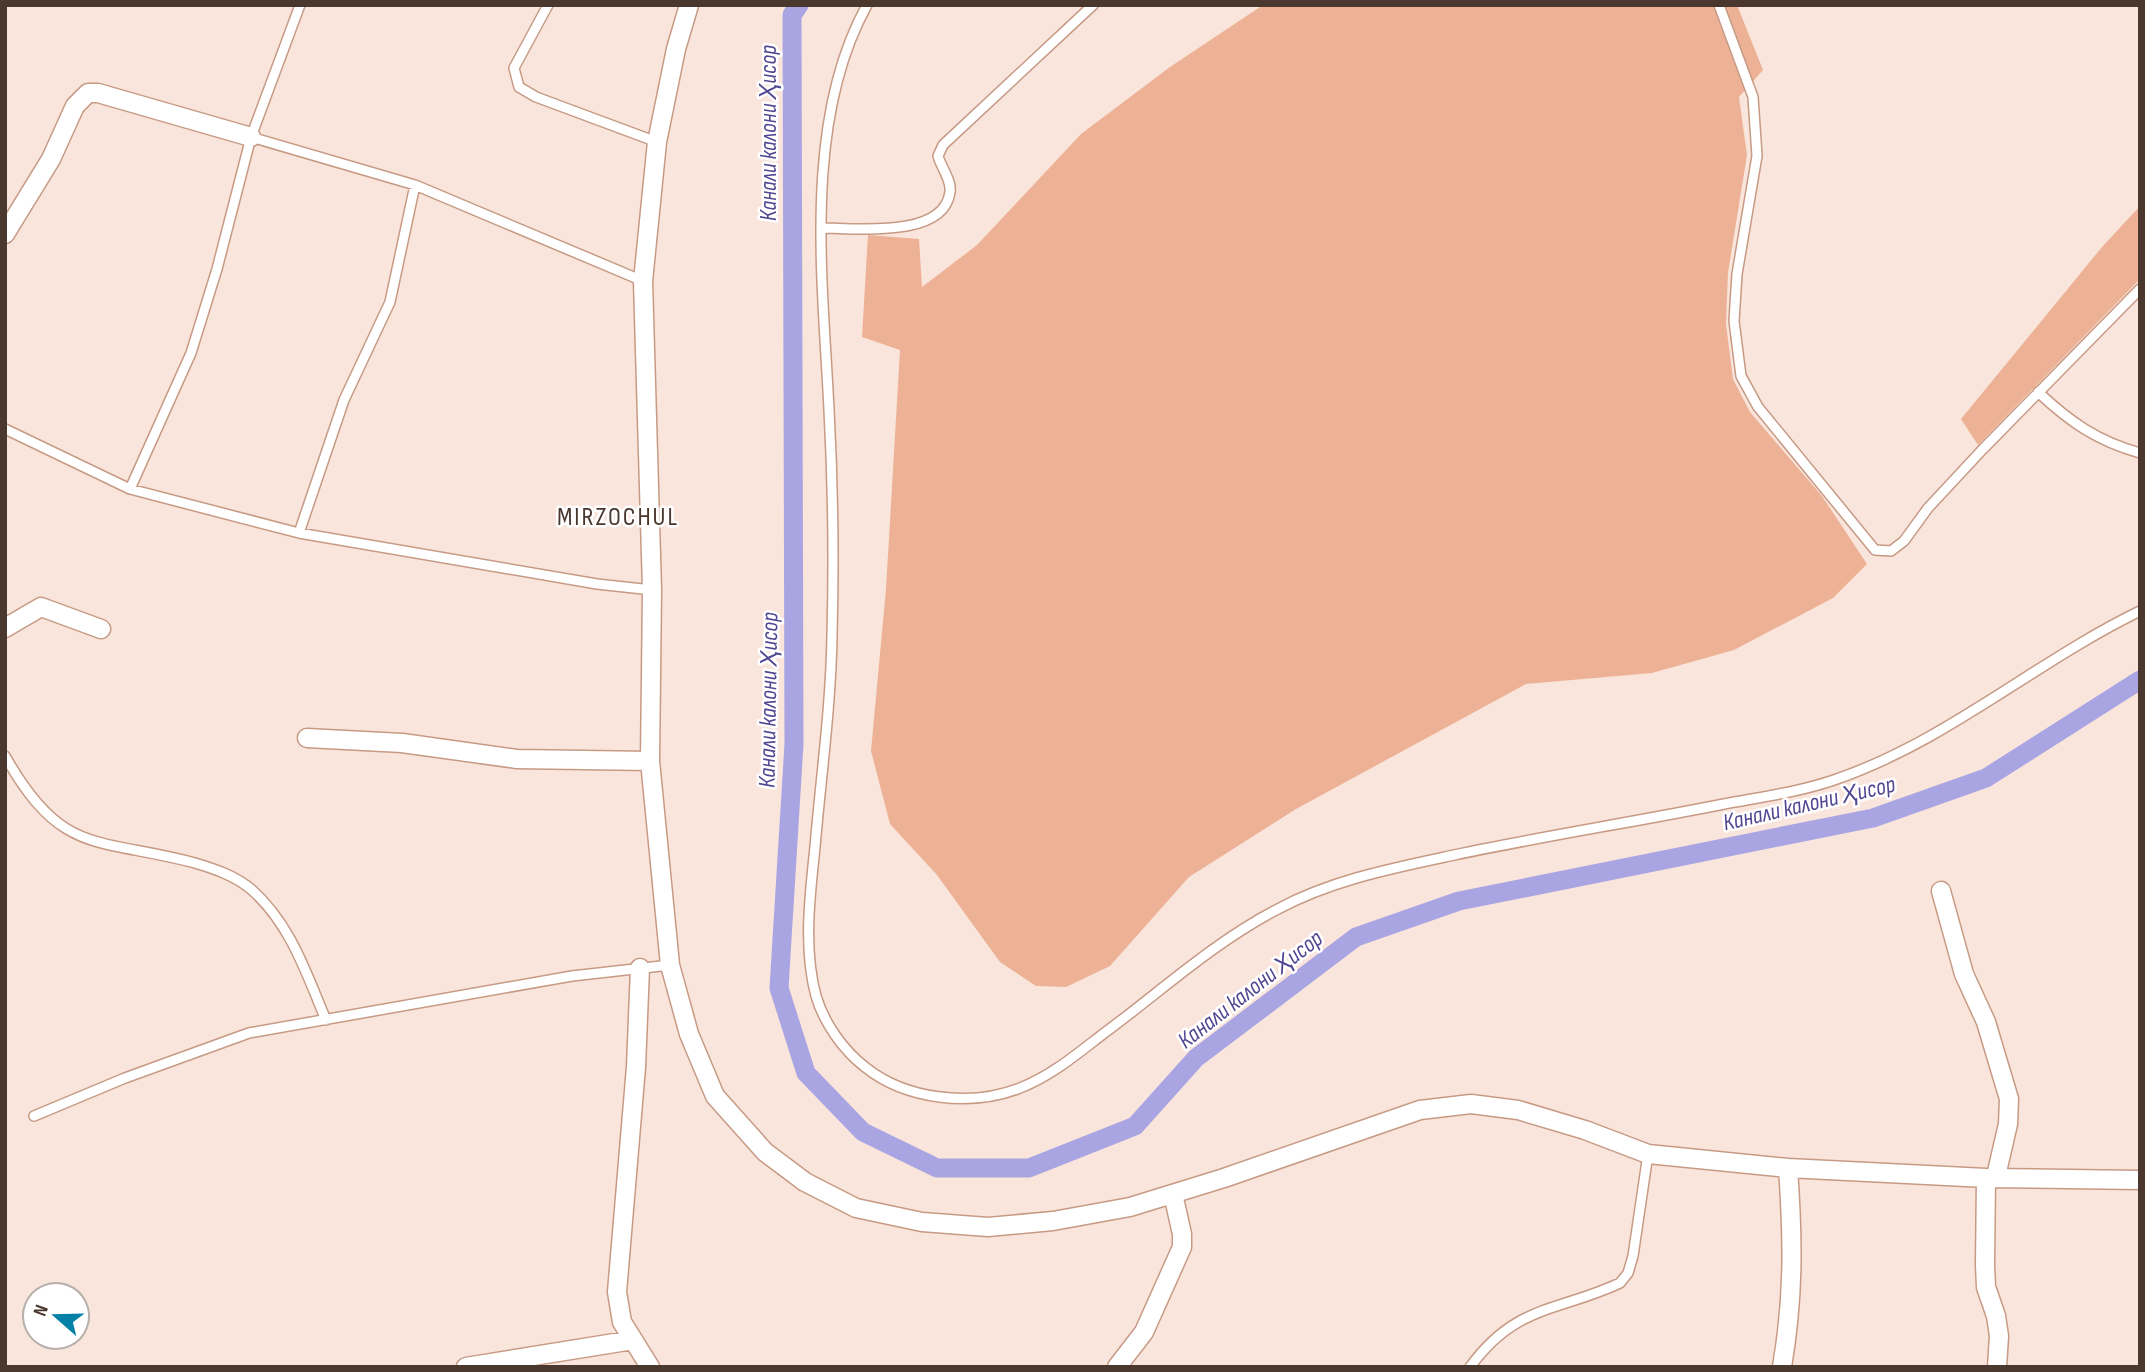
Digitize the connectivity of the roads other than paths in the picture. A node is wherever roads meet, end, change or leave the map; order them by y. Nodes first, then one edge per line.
1 (300, 5) edge
2 (548, 5) edge
3 (689, 5) edge
4 (867, 5) edge
5 (1093, 5) edge
6 (1719, 5) edge
7 (251, 137) junction
8 (657, 142) junction
9 (415, 185) junction
10 (822, 228) junction
11 (5, 234) edge
12 (643, 281) junction
13 (2140, 289) edge
14 (2038, 392) junction
15 (5, 429) edge
16 (2140, 453) edge
17 (130, 489) junction
18 (299, 533) junction
19 (652, 590) junction
20 (2140, 611) edge
21 (5, 628) edge
22 (101, 629) dead end
23 (307, 738) dead end
24 (5, 756) edge
25 (650, 761) junction
26 (1941, 891) dead end
27 (670, 965) junction
28 (640, 968) junction
29 (326, 1020) junction
30 (34, 1116) dead end
31 (1648, 1154) junction
32 (1788, 1168) junction
33 (1991, 1177) junction
34 (2140, 1180) edge
35 (1173, 1194) junction
36 (633, 1340) junction
37 (466, 1367) edge
38 (650, 1367) edge
39 (1117, 1367) edge
40 (1470, 1367) edge
41 (1782, 1367) edge
42 (1997, 1367) edge

1 - 7 lane
2 - 8 lane
3 - 8 street
4 - 10 lane
5 - 10 lane
6 - 14 lane
7 - 9 lane
7 - 11 street
7 - 17 lane
8 - 12 street
9 - 12 lane
9 - 18 lane
10 - 20 lane
12 - 19 street
13 - 14 lane
14 - 16 lane
15 - 17 lane
17 - 18 lane
18 - 19 lane
19 - 25 street
21 - 22 street
23 - 25 street
24 - 29 lane
25 - 27 street
26 - 33 street
27 - 28 lane
27 - 35 street
28 - 29 lane
28 - 36 street
29 - 30 lane
31 - 32 street
31 - 35 street
31 - 40 lane
32 - 33 street
32 - 41 street
33 - 34 street
33 - 42 street
35 - 39 street
36 - 37 street
36 - 38 street

